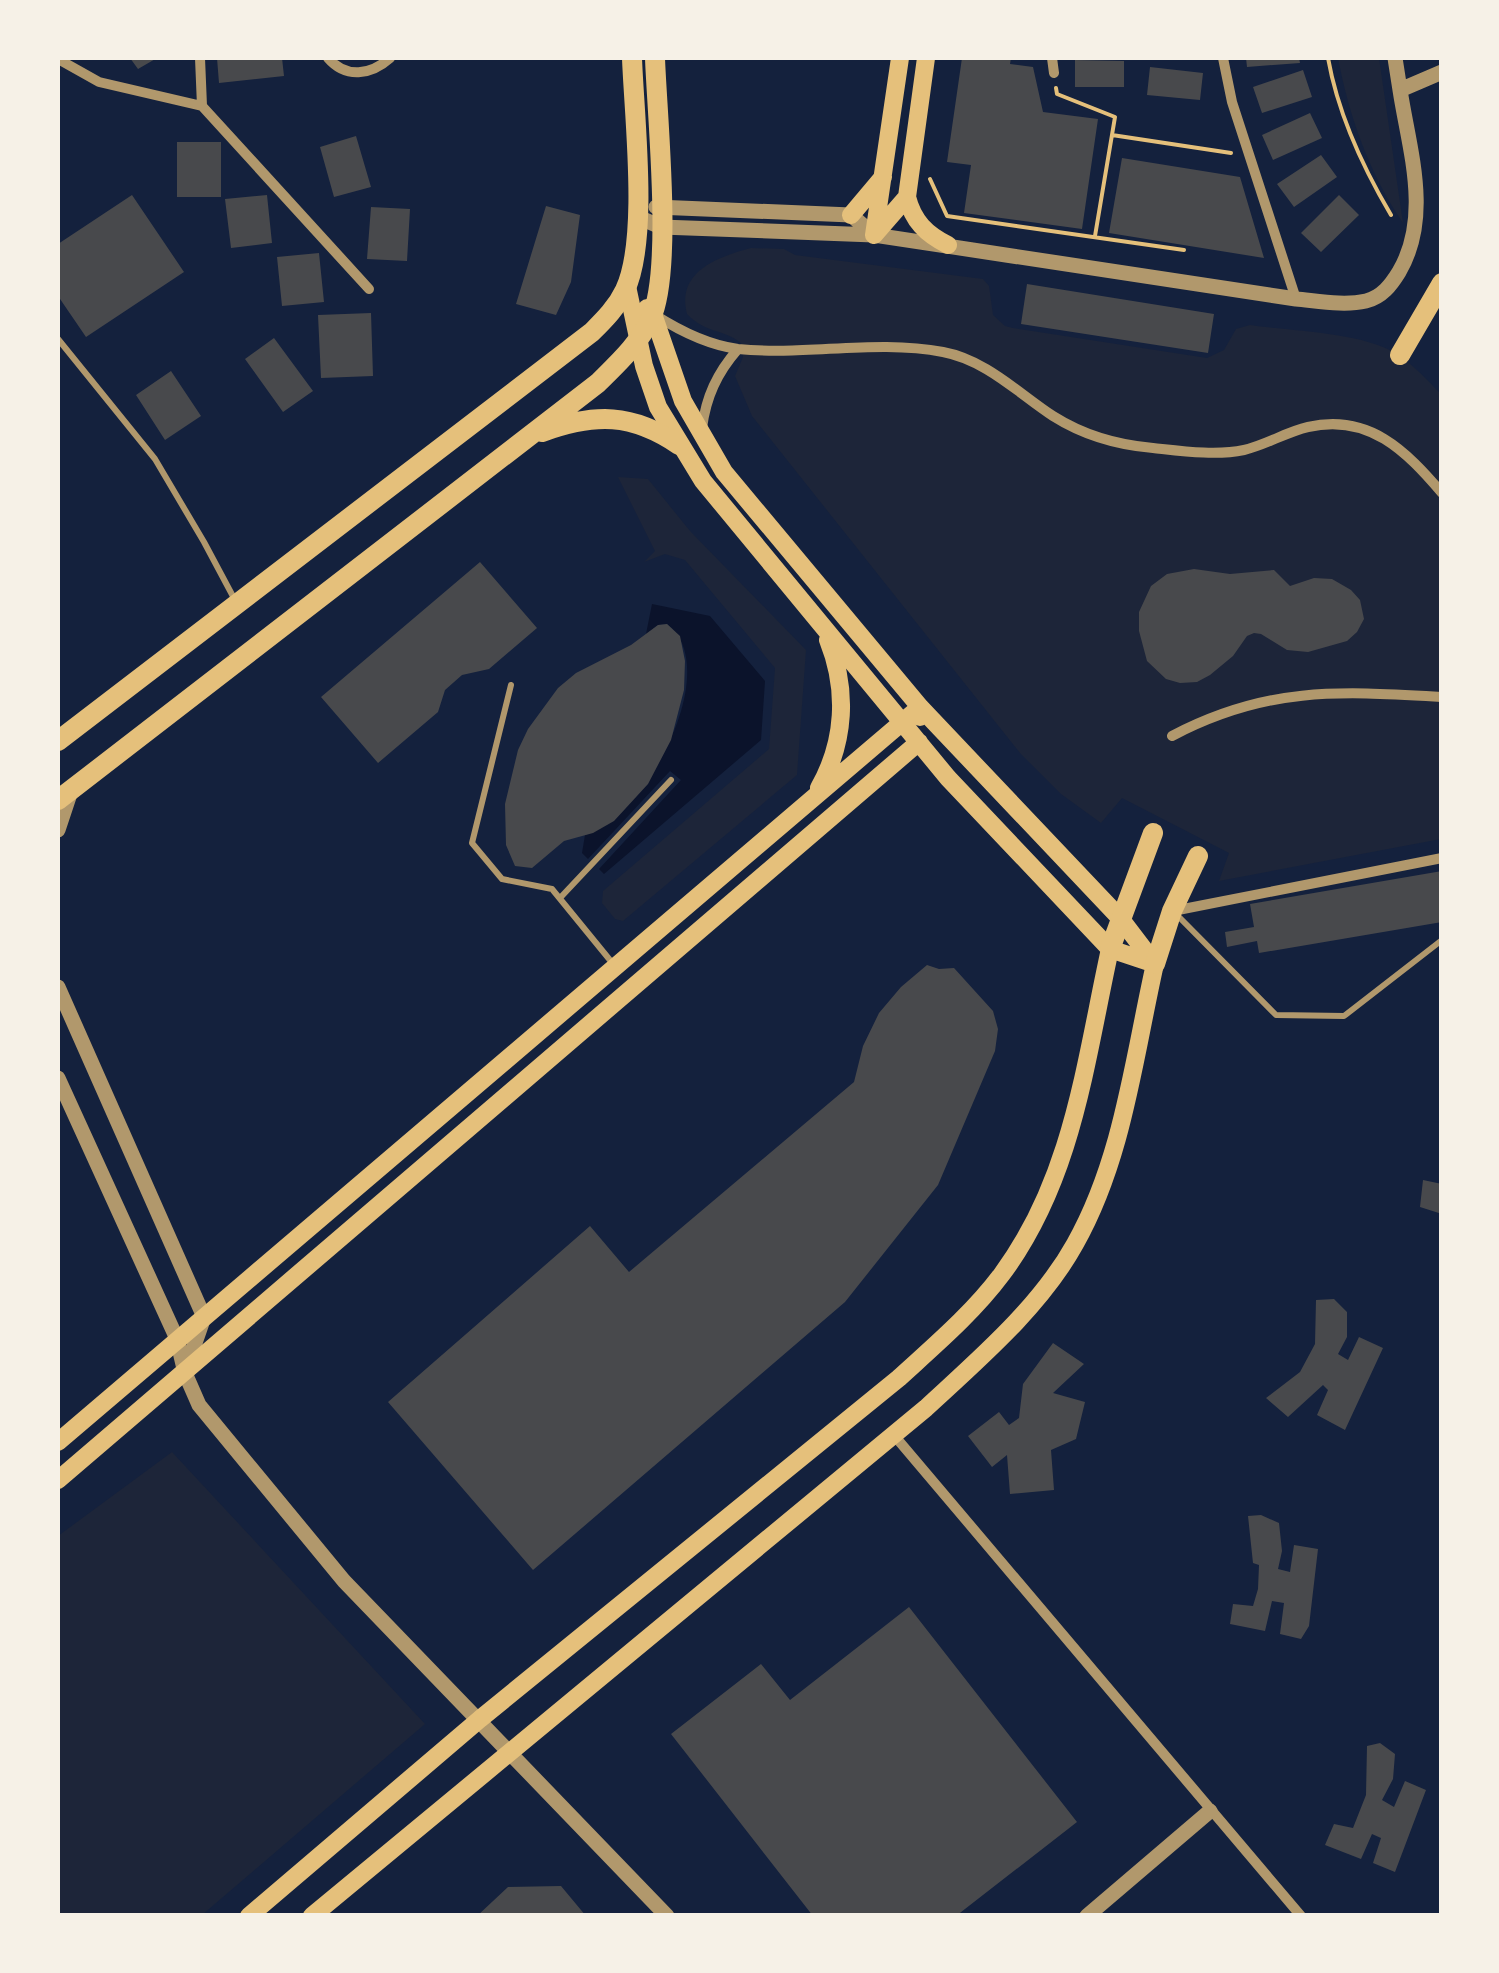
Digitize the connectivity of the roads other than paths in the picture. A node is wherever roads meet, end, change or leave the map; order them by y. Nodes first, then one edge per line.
1 (200, 58) edge
2 (328, 58) edge
3 (390, 58) edge
4 (632, 58) edge
5 (655, 58) edge
6 (900, 58) edge
7 (926, 58) edge
8 (1052, 58) edge
9 (1224, 58) edge
10 (1395, 58) edge
11 (58, 59) edge
12 (1442, 72) edge
13 (1054, 74) road end
14 (1400, 90) junction
15 (202, 106) junction
16 (883, 176) junction
17 (906, 197) junction
18 (852, 215) junction
19 (660, 216) junction
20 (638, 217) junction
21 (874, 235) junction
22 (948, 244) junction
23 (1442, 283) edge
24 (627, 286) junction
25 (369, 290) dead end
26 (1296, 300) junction
27 (653, 314) junction
28 (58, 340) edge
29 (638, 340) junction
30 (738, 349) junction
31 (1400, 355) dead end
32 (702, 434) junction
33 (526, 438) junction
34 (679, 445) junction
35 (1442, 494) edge
36 (236, 603) junction
37 (824, 628) junction
38 (511, 685) dead end
39 (1442, 696) edge
40 (920, 707) junction
41 (902, 722) junction
42 (1172, 736) dead end
43 (58, 741) edge
44 (919, 742) junction
45 (671, 780) dead end
46 (65, 794) edge
47 (814, 797) junction
48 (58, 830) edge
49 (1153, 833) dead end
50 (1198, 856) dead end
51 (1442, 858) edge
52 (560, 898) junction
53 (1172, 911) junction
54 (1120, 918) junction
55 (1442, 940) edge
56 (1110, 948) junction
57 (1155, 964) junction
58 (615, 966) junction
59 (58, 986) edge
60 (58, 1078) edge
61 (204, 1317) junction
62 (177, 1340) junction
63 (185, 1373) junction
64 (893, 1434) junction
65 (58, 1442) edge
66 (58, 1480) edge
67 (480, 1719) junction
68 (511, 1751) junction
69 (1210, 1811) junction
70 (249, 1916) edge
71 (312, 1916) edge
72 (667, 1916) edge
73 (1086, 1916) edge
74 (1301, 1916) edge

1 - 15 street
2 - 3 street
4 - 20 main road
5 - 19 main road
6 - 16 main road
7 - 17 main road
8 - 13 street
9 - 26 street
10 - 14 street
11 - 15 street
12 - 14 street
14 - 26 street
15 - 25 street
16 - 18 main road
16 - 21 main road
17 - 21 main road
17 - 22 main road
18 - 19 street
18 - 21 street
19 - 20 street
19 - 21 street
19 - 27 main road
20 - 24 main road
21 - 22 street
22 - 26 street
23 - 31 main road
24 - 27 main road
24 - 29 main road
24 - 36 main road
27 - 29 main road
27 - 30 street
27 - 32 main road
28 - 36 lane
29 - 33 main road
29 - 34 main road
30 - 32 street
30 - 35 street
32 - 40 main road
33 - 34 main road
33 - 46 main road
34 - 37 main road
36 - 43 main road
37 - 41 main road
37 - 47 main road
38 - 52 lane
39 - 42 street
40 - 41 main road
40 - 44 main road
40 - 54 main road
41 - 44 main road
41 - 47 main road
44 - 56 main road
44 - 63 main road
45 - 52 lane
46 - 48 street
47 - 58 main road
49 - 54 main road
50 - 53 main road
51 - 53 street
52 - 58 lane
53 - 55 lane
53 - 57 main road
54 - 56 main road
54 - 57 main road
56 - 57 main road
56 - 67 main road
57 - 64 main road
58 - 61 main road
59 - 61 street
60 - 62 street
61 - 62 main road
61 - 63 street
62 - 63 street
62 - 65 main road
63 - 66 main road
63 - 67 street
64 - 68 main road
64 - 69 street
67 - 68 street
67 - 70 main road
68 - 71 main road
68 - 72 street
69 - 73 street
69 - 74 street

